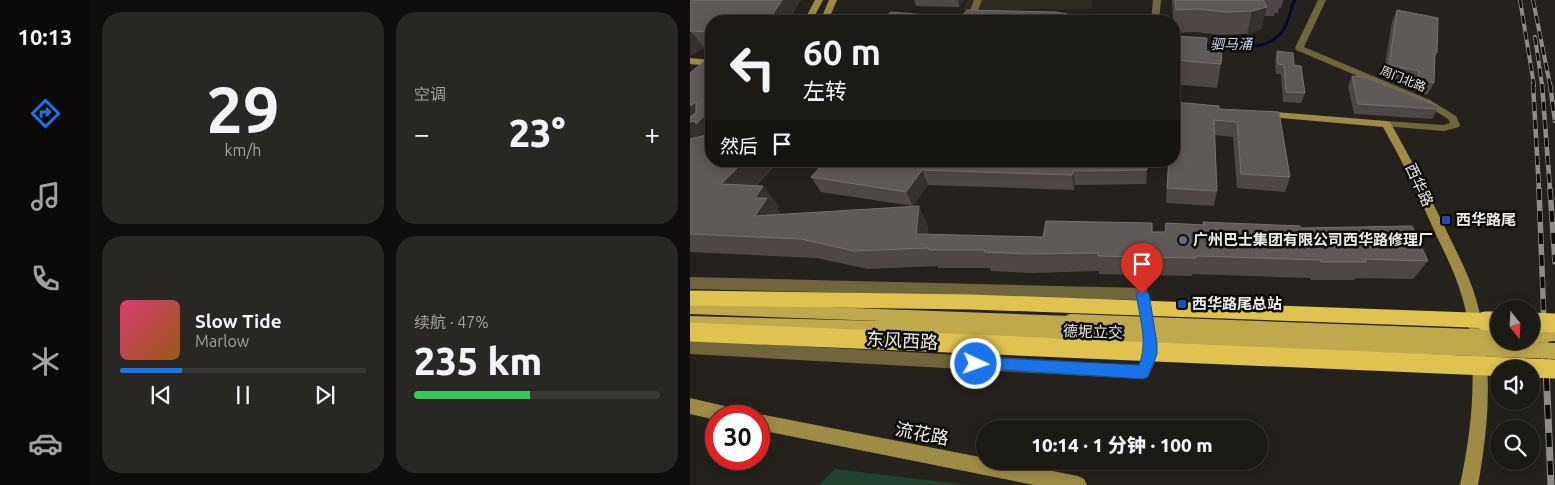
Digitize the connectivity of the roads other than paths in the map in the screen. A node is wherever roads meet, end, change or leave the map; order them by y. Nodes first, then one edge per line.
1 (819, 0) edge
2 (833, 0) edge
3 (978, 0) edge
4 (1157, 0) edge
5 (1322, 0) edge
6 (811, 15) edge
7 (827, 15) edge
8 (972, 15) edge
9 (1156, 15) edge
10 (690, 61) edge
11 (705, 62) edge
12 (1251, 113) edge
13 (1386, 124) junction
14 (690, 283) edge
15 (690, 298) edge
16 (690, 308) edge
17 (780, 318) junction
18 (1490, 321) edge
19 (690, 322) edge
20 (1540, 322) edge
21 (1555, 323) edge
22 (1540, 329) edge
23 (690, 332) edge
24 (1555, 332) edge
25 (1540, 334) edge
26 (1490, 338) edge
27 (1540, 340) edge
28 (1555, 340) edge
29 (690, 347) edge
30 (1490, 349) edge
31 (1509, 350) joint
32 (1555, 351) edge
33 (1555, 358) edge
34 (1555, 369) edge
35 (690, 406) edge
36 (705, 409) edge
37 (770, 424) edge
38 (1078, 485) edge
39 (1469, 485) edge

1 - 6 main road
2 - 7 main road
3 - 8 street
4 - 9 street
5 - 13 street, 周门北路
10 - 11 main road
12 - 13 main road
13 - 39 main road, 西华路
14 - 29 street, 东风西路
15 - 18 highway, 德坭立交, bridge
16 - 17 main road
17 - 19 main road
17 - 26 main road, 德坭立交, bridge
17 - 30 main road, 德坭立交, bridge
20 - 21 highway, bridge
22 - 24 main road
23 - 34 highway, 德坭立交, bridge
24 - 25 main road, bridge
27 - 28 main road
31 - 32 main road, 德坭立交, bridge
31 - 33 main road, bridge
35 - 36 main road
37 - 38 main road, 流花路

